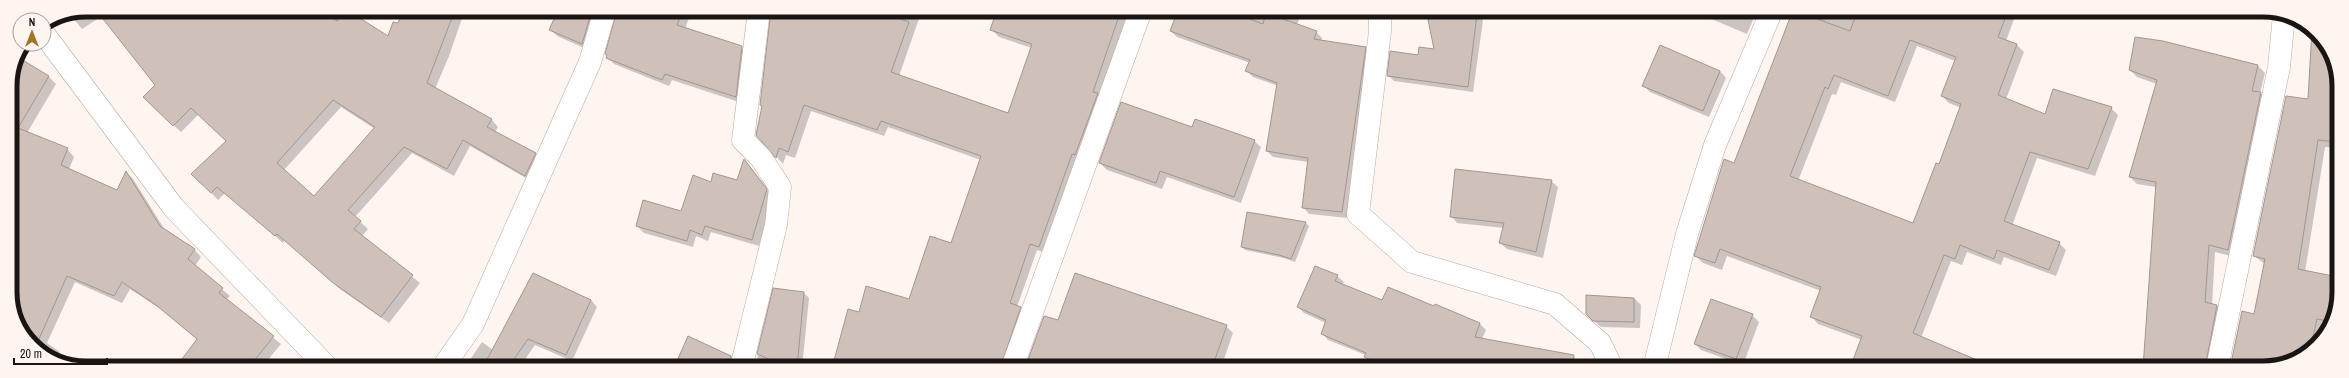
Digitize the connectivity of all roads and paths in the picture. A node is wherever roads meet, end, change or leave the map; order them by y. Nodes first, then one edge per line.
1 (603, 17) edge
2 (758, 17) edge
3 (1138, 17) edge
4 (1380, 17) edge
5 (1769, 17) edge
6 (2284, 20) edge
7 (52, 45) edge
8 (321, 361) edge
9 (448, 361) edge
10 (744, 361) edge
11 (1015, 361) edge
12 (1609, 361) edge
13 (1656, 361) edge
14 (2218, 361) edge

1 - 9 main road
2 - 10 main road
3 - 11 main road
4 - 12 main road
5 - 13 main road
6 - 14 main road
7 - 8 main road

